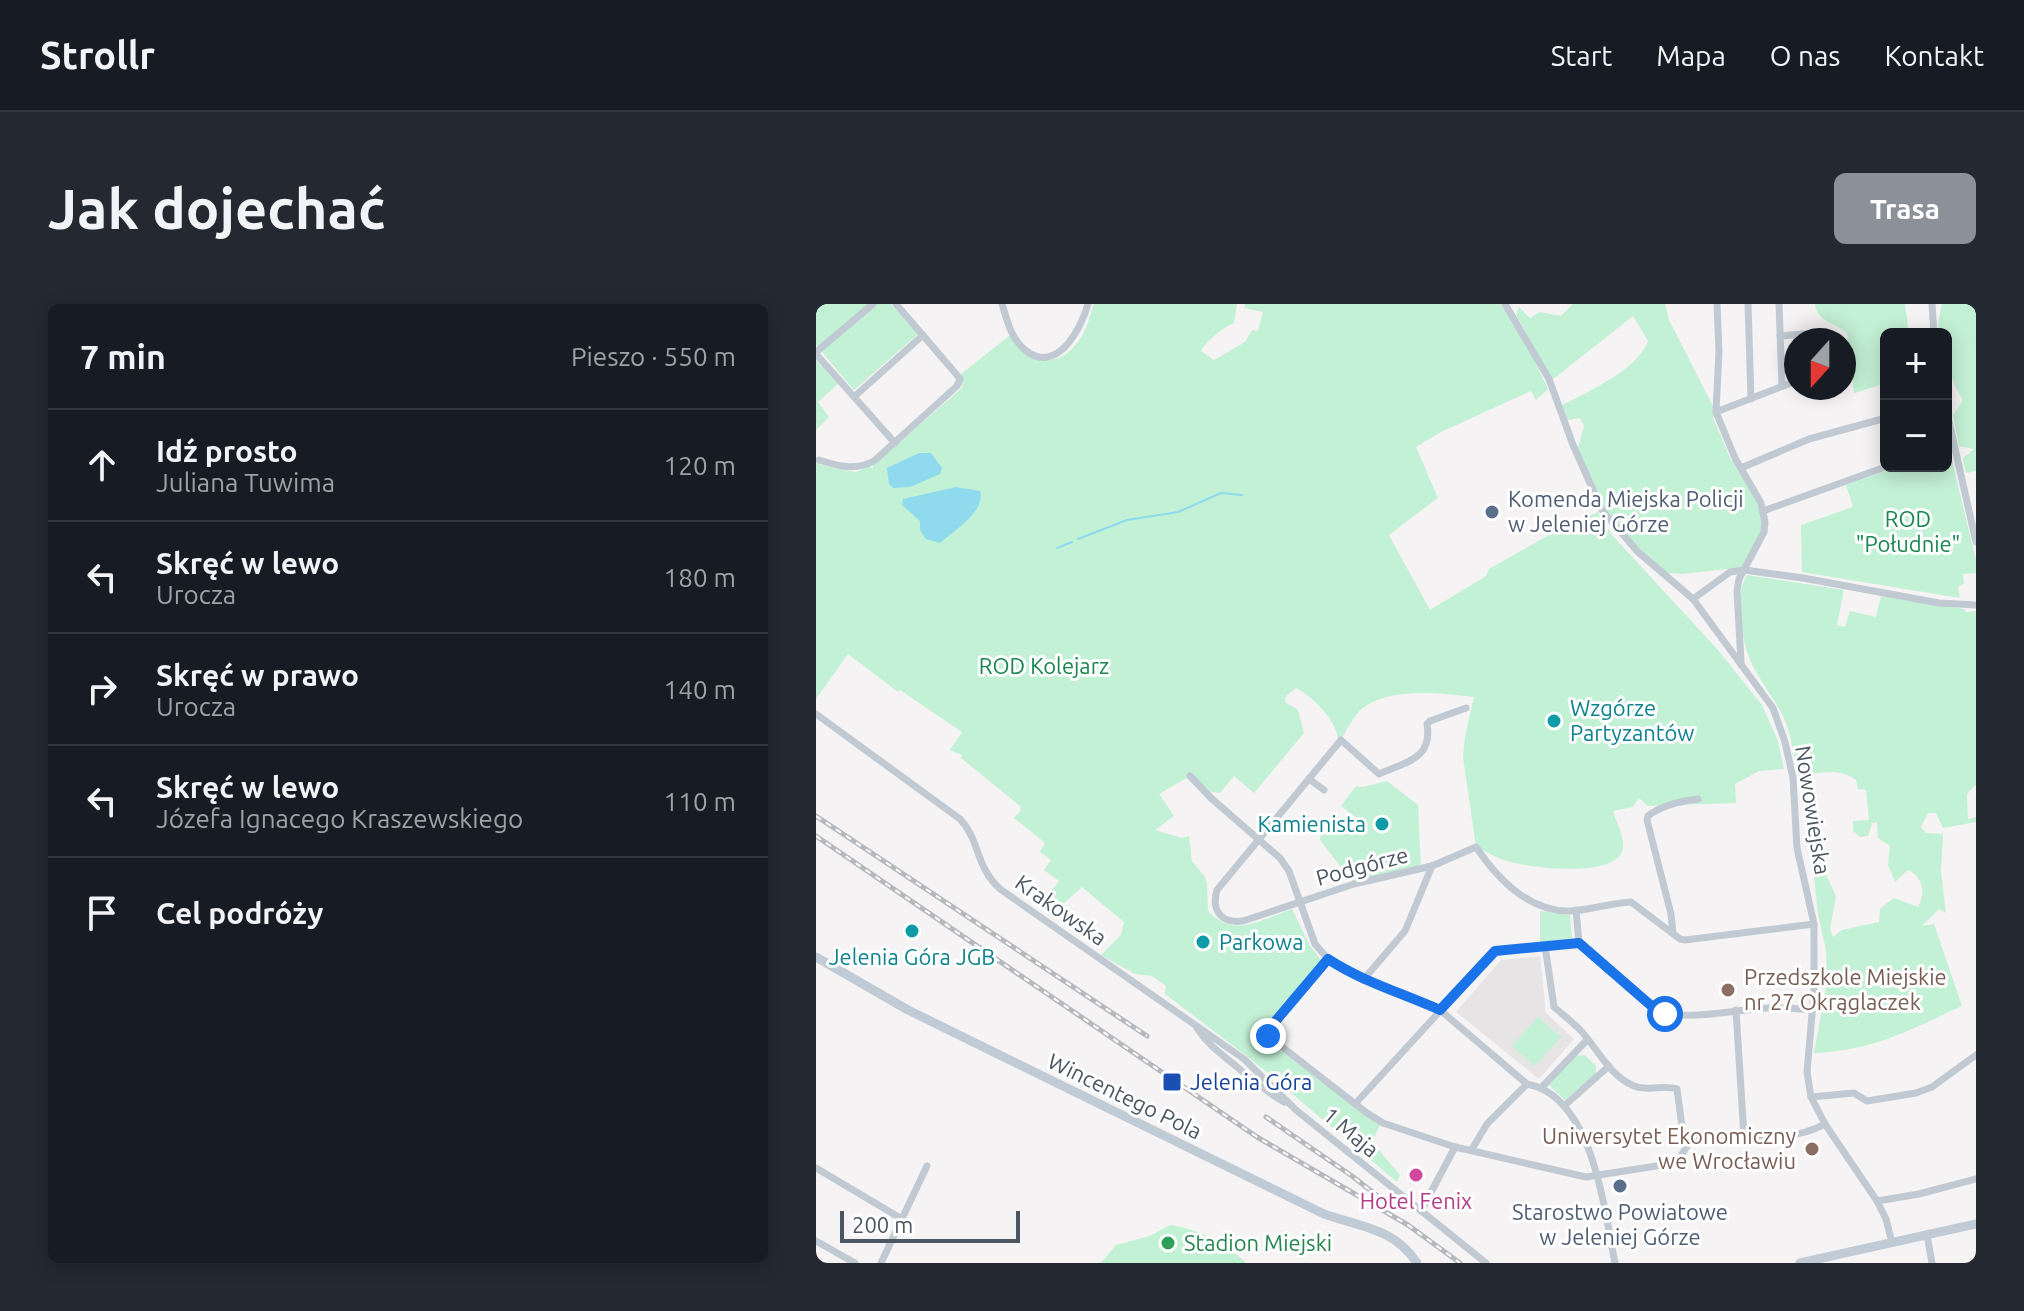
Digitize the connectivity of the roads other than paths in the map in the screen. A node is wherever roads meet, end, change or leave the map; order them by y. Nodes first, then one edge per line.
1 (873, 304) edge
2 (896, 304) edge
3 (1002, 304) edge
4 (1088, 304) edge
5 (1505, 304) edge
6 (1717, 304) edge
7 (1748, 304) edge
8 (1779, 304) edge
9 (1932, 304) edge
10 (1934, 328) edge
11 (923, 335) junction
12 (1780, 336) junction
13 (1784, 336) edge
14 (816, 353) edge
15 (1782, 386) joint
16 (855, 396) junction
17 (1751, 399) junction
18 (1716, 412) junction
19 (1880, 420) edge
20 (895, 443) junction
21 (1952, 455) edge
22 (817, 460) edge
23 (1741, 468) junction
24 (1880, 469) edge
25 (1763, 511) junction
26 (1976, 542) edge
27 (1744, 570) junction
28 (1693, 599) junction
29 (1976, 605) edge
30 (1741, 662) junction
31 (1466, 708) dead end
32 (816, 714) edge
33 (1190, 776) dead end
34 (1309, 779) junction
35 (1324, 790) dead end
36 (1698, 799) dead end
37 (1258, 839) junction
38 (1432, 866) junction
39 (1301, 902) junction
40 (1576, 910) junction
41 (1814, 924) junction
42 (1673, 933) junction
43 (1579, 943) junction
44 (1545, 946) junction
45 (816, 957) edge
46 (1328, 959) junction
47 (1363, 980) junction
48 (1440, 1010) junction
49 (1736, 1010) junction
50 (1812, 1010) junction
51 (1587, 1040) junction
52 (1976, 1055) edge
53 (1609, 1066) junction
54 (1527, 1084) junction
55 (1542, 1087) junction
56 (1811, 1097) junction
57 (1355, 1104) junction
58 (1564, 1106) junction
59 (1296, 1110) joint
60 (1825, 1124) junction
61 (1744, 1137) junction
62 (1688, 1141) junction
63 (1455, 1147) junction
64 (1472, 1149) junction
65 (927, 1166) dead end
66 (816, 1168) edge
67 (1596, 1175) junction
68 (1976, 1179) edge
69 (1877, 1201) junction
70 (1421, 1211) junction
71 (902, 1219) junction
72 (1976, 1224) edge
73 (1927, 1235) junction
74 (816, 1241) edge
75 (1892, 1243) junction
76 (855, 1263) edge
77 (881, 1263) edge
78 (1417, 1263) edge
79 (1486, 1263) edge
80 (1615, 1263) edge
81 (1800, 1263) edge
82 (1932, 1263) edge

1 - 14 street
2 - 11 street
3 - 4 street
5 - 28 street, Nowowiejska
6 - 18 street
7 - 17 street
8 - 12 street
9 - 10 street
11 - 16 street
11 - 20 street
12 - 13 street
12 - 15 street
14 - 16 street
15 - 17 street
16 - 20 street
17 - 18 street
18 - 23 street
19 - 23 street
20 - 22 street
21 - 26 street
23 - 25 street
24 - 25 street
25 - 27 street
27 - 28 street
27 - 29 street
27 - 30 street
28 - 30 street, Nowowiejska
30 - 41 street, Nowowiejska
31 - 34 street, Podgórze
32 - 59 street, Krakowska
33 - 37 street, Podgórze
34 - 35 street
34 - 37 street, Podgórze
36 - 42 street
37 - 39 street, Podgórze
37 - 39 street, Podgórze
38 - 39 street, Podgórze
38 - 40 street, Podgórze
38 - 47 street, Podgórze
39 - 46 street, Podgórze
40 - 42 street
40 - 43 street
41 - 42 street
41 - 50 street, Nowowiejska
43 - 44 street
43 - 49 street
44 - 48 street
44 - 51 street
45 - 78 street, Wincentego Pola
46 - 47 street
46 - 57 street
47 - 48 street
48 - 54 street
48 - 57 street
49 - 50 street
49 - 61 street
50 - 56 street, Nowowiejska
51 - 53 street
51 - 55 street
52 - 56 street
53 - 58 street
53 - 62 street
54 - 55 street
54 - 64 street
55 - 58 street
56 - 60 street, Nowowiejska
57 - 63 street
58 - 67 street
59 - 70 street, 1 Maja
60 - 61 street
60 - 69 street, Nowowiejska
61 - 62 street
62 - 67 street
63 - 64 street
63 - 70 street
64 - 67 street
65 - 71 street
66 - 71 street
67 - 80 street
68 - 69 street
69 - 75 street, Nowowiejska
70 - 79 street, 1 Maja
71 - 77 street
72 - 73 street
73 - 75 street
73 - 82 street
74 - 76 street
75 - 81 street

